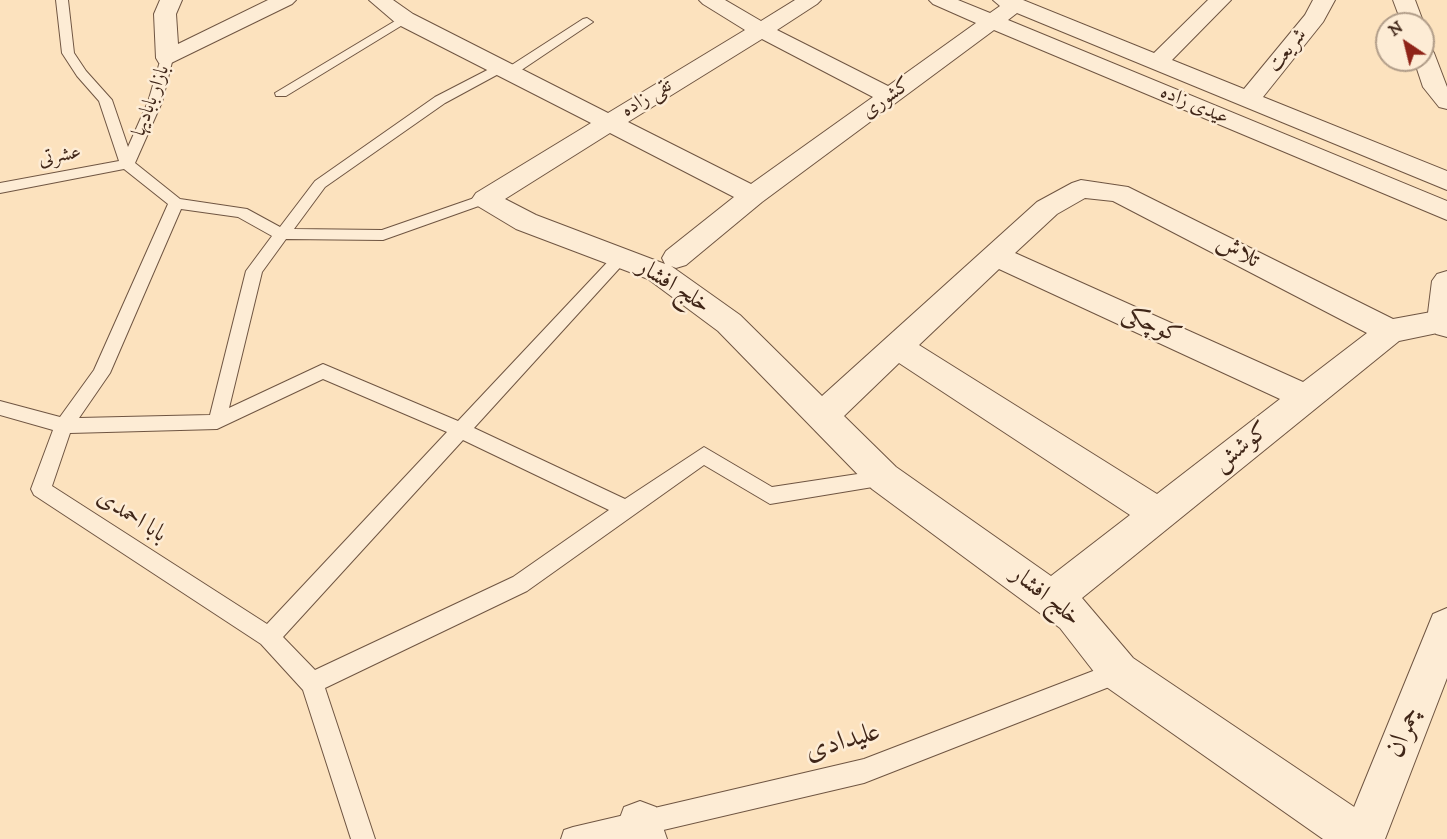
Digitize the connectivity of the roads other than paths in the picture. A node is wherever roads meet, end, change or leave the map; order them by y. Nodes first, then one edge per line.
1 (62, 0) edge
2 (171, 0) edge
3 (285, 0) edge
4 (380, 0) edge
5 (710, 0) edge
6 (810, 0) edge
7 (940, 0) edge
8 (1220, 0) edge
9 (1324, 0) edge
10 (1013, 2) edge
11 (405, 20) junction
12 (587, 22) dead end
13 (993, 22) junction
14 (761, 30) junction
15 (167, 58) junction
16 (1157, 63) junction
17 (506, 70) junction
18 (1430, 72) edge
19 (281, 93) dead end
20 (890, 97) junction
21 (1248, 100) junction
22 (1447, 102) edge
23 (610, 122) junction
24 (127, 164) junction
25 (1447, 181) edge
26 (0, 188) edge
27 (753, 196) junction
28 (485, 199) junction
29 (176, 203) junction
30 (1447, 211) edge
31 (281, 234) junction
32 (995, 256) junction
33 (621, 257) junction
34 (676, 258) dead end
35 (1447, 281) edge
36 (1445, 324) edge
37 (1390, 331) junction
38 (897, 346) junction
39 (1306, 397) junction
40 (0, 408) edge
41 (822, 416) junction
42 (217, 422) junction
43 (64, 426) junction
44 (460, 430) junction
45 (884, 478) junction
46 (626, 509) junction
47 (1158, 514) junction
48 (1052, 599) junction
49 (1447, 627) edge
50 (269, 636) junction
51 (1119, 672) junction
52 (312, 683) junction
53 (643, 831) edge
54 (363, 839) edge
55 (573, 839) edge
56 (1363, 839) edge

1 - 24 lane
2 - 15 street, بازار بابادیها
3 - 15 street
4 - 11 street
5 - 14 street
6 - 14 street, تقی زاده
7 - 13 street, عیدی زاده
8 - 16 street
9 - 21 street, شریعت
10 - 13 street, کشوری
10 - 16 street, عیدی زاده
11 - 17 street
11 - 19 lane
12 - 17 lane
13 - 20 street, کشوری
13 - 30 street, عیدی زاده
14 - 20 street
14 - 23 street, تقی زاده
15 - 24 lane, بازار بابادیها
16 - 21 street, عیدی زاده
17 - 23 street
17 - 31 lane
18 - 22 street
20 - 27 street, کشوری
21 - 25 street, عیدی زاده
23 - 27 street
23 - 28 street, تقی زاده
24 - 26 lane, عشرتی
24 - 29 lane
27 - 34 street, کشوری
28 - 31 lane
28 - 33 street, خلج افشار
29 - 31 lane
29 - 43 lane, بابا احمدی
31 - 42 lane
32 - 37 street, تلاش
32 - 38 street
32 - 39 street, کوچکی
33 - 41 street, خلج افشار
33 - 44 lane
35 - 36 street
36 - 37 street, کوشش
37 - 39 street, کوشش
38 - 41 street
38 - 47 street
39 - 47 street, کوشش
40 - 43 lane
41 - 45 street, خلج افشار
42 - 43 lane
42 - 44 lane
43 - 50 lane, بابا احمدی
44 - 46 lane
44 - 50 lane
45 - 46 lane
45 - 48 street, خلج افشار
46 - 52 lane
47 - 48 street, کوشش
48 - 51 street, خلج افشار
49 - 56 street, چمران
50 - 52 lane, بابا احمدی
51 - 53 lane, علیدادی
51 - 56 street, خلج افشار
52 - 54 lane, بابا احمدی
53 - 55 lane, علیدادی

